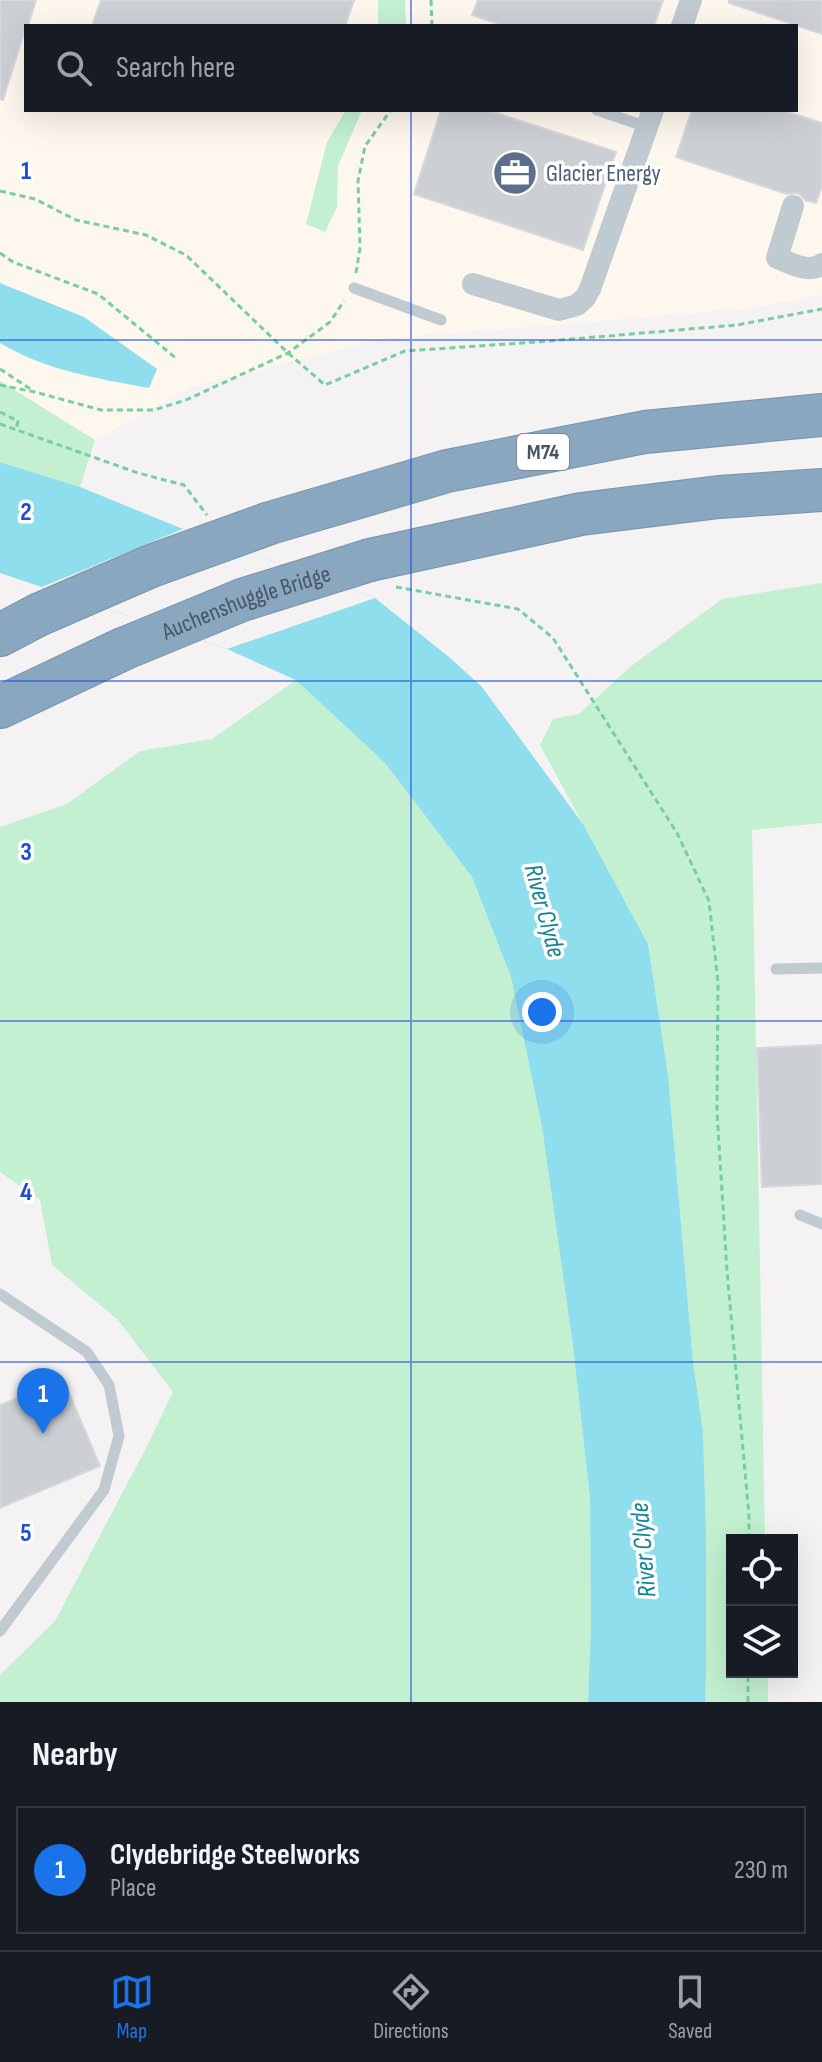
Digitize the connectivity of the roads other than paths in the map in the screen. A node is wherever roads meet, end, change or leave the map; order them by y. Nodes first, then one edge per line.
1 (691, 0) edge
2 (683, 24) edge
3 (609, 112) edge
4 (650, 119) edge
5 (793, 206) dead end
6 (822, 264) edge
7 (473, 284) dead end
8 (354, 288) road end
9 (441, 320) dead end
10 (822, 398) edge
11 (822, 415) edge
12 (645, 432) junction
13 (819, 491) edge
14 (0, 635) edge
15 (0, 707) edge
16 (822, 968) edge
17 (776, 969) dead end
18 (800, 1215) dead end
19 (822, 1224) edge
20 (0, 1294) edge
21 (0, 1631) edge

1 - 2 street
3 - 4 lane
4 - 7 street
5 - 6 street
8 - 9 lane
10 - 12 highway, M74
11 - 12 highway, M74
12 - 14 highway, M74, bridge
13 - 15 highway, Auchenshuggle Bridge, bridge
16 - 17 lane
18 - 19 lane
20 - 21 lane

